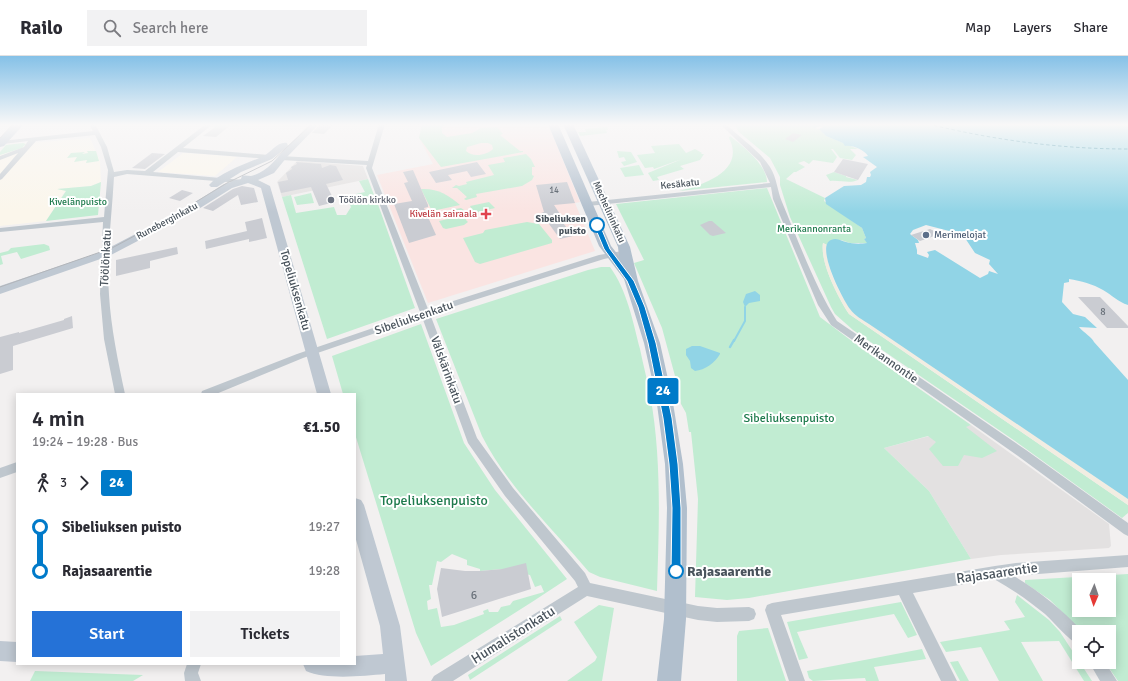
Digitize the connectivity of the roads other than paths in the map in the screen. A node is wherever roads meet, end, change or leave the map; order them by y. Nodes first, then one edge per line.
1 (13, 153) edge
2 (22, 153) edge
3 (106, 153) edge
4 (174, 153) edge
5 (219, 153) edge
6 (273, 153) edge
7 (286, 153) edge
8 (373, 153) edge
9 (566, 153) edge
10 (581, 153) edge
11 (756, 153) edge
12 (269, 157) junction
13 (0, 158) edge
14 (281, 158) junction
15 (370, 163) junction
16 (243, 168) junction
17 (271, 171) junction
18 (147, 173) junction
19 (111, 175) junction
20 (0, 178) edge
21 (222, 179) junction
22 (245, 180) junction
23 (774, 185) junction
24 (265, 186) junction
25 (604, 202) junction
26 (588, 204) junction
27 (108, 219) junction
28 (0, 230) edge
29 (105, 250) junction
30 (625, 252) junction
31 (611, 255) junction
32 (631, 281) junction
33 (0, 282) edge
34 (0, 290) edge
35 (425, 313) junction
36 (312, 353) junction
37 (120, 393) edge
38 (208, 393) edge
39 (324, 393) edge
40 (16, 467) edge
41 (0, 473) edge
42 (356, 508) edge
43 (1128, 530) edge
44 (1128, 561) edge
45 (995, 572) junction
46 (903, 588) junction
47 (586, 589) junction
48 (675, 609) junction
49 (749, 614) dead end
50 (1072, 630) edge
51 (0, 651) edge
52 (16, 652) edge
53 (194, 665) edge
54 (335, 665) edge
55 (1101, 669) edge
56 (395, 672) edge
57 (193, 681) edge
58 (439, 681) edge
59 (669, 681) edge
60 (797, 681) edge
61 (949, 681) edge
62 (1109, 681) edge

1 - 13 street
2 - 20 street
3 - 19 street, Töölönkatu
4 - 18 street
5 - 12 street
6 - 12 main road, Runeberginkatu
7 - 14 main road
8 - 15 street
9 - 26 main road, Mechelininkatu
10 - 25 main road, Mechelininkatu
11 - 23 street, Merikannontie
12 - 14 main road
12 - 16 main road, Runeberginkatu
14 - 15 street
14 - 17 main road
15 - 35 street, Välskärinkatu
16 - 21 main road, Runeberginkatu
16 - 22 main road
17 - 22 main road, Runeberginkatu
17 - 24 main road
18 - 19 street
18 - 21 street
19 - 27 street, Töölönkatu
21 - 22 street
21 - 29 main road, Runeberginkatu
22 - 24 main road
22 - 29 main road, Runeberginkatu
23 - 25 street, Kesäkatu
23 - 43 street, Merikannontie
24 - 36 main road, Topeliuksenkatu
25 - 26 street, Kesäkatu
25 - 30 main road, Mechelininkatu
26 - 31 main road, Mechelininkatu
27 - 28 street
27 - 29 street, Töölönkatu
29 - 33 main road, Runeberginkatu
29 - 34 main road, Runeberginkatu
29 - 37 street, Töölönkatu
30 - 31 street, Sibeliuksenkatu
30 - 32 main road, Mechelininkatu
31 - 32 main road, Mechelininkatu
31 - 35 street, Sibeliuksenkatu
32 - 48 main road, Mechelininkatu
35 - 36 street, Sibeliuksenkatu
35 - 47 street, Välskärinkatu
36 - 38 street, Sibeliuksenkatu
36 - 39 main road, Topeliuksenkatu
40 - 41 street
42 - 56 main road
44 - 45 street, Rajasaarentie
45 - 46 street, Rajasaarentie
45 - 50 street
46 - 60 street, Rajasaarentie
46 - 61 street
47 - 48 street
47 - 58 street, Humalistonkatu
48 - 49 street
48 - 59 main road, Mechelininkatu
51 - 52 main road
53 - 57 street
54 - 56 main road
55 - 62 street

